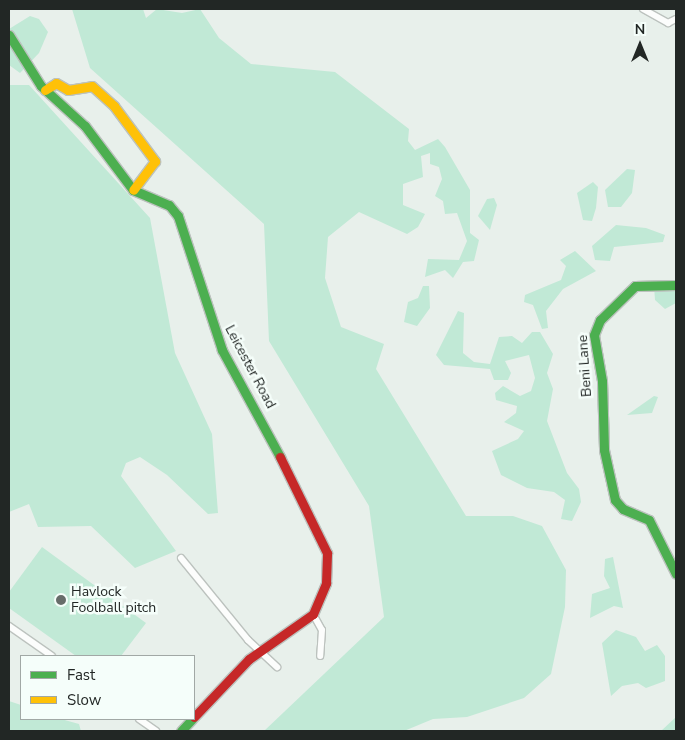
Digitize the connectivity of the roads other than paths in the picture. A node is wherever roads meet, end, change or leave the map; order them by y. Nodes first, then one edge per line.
1 (643, 9) edge
2 (676, 19) edge
3 (9, 35) edge
4 (45, 90) junction
5 (133, 190) junction
6 (676, 285) edge
7 (181, 558) dead end
8 (676, 574) edge
9 (313, 614) junction
10 (9, 626) edge
11 (258, 651) junction
12 (51, 655) edge
13 (320, 656) dead end
14 (278, 667) dead end
15 (195, 716) edge
16 (140, 720) edge
17 (191, 720) edge
18 (156, 731) edge
19 (181, 731) edge

1 - 2 street
3 - 4 street, Leicester Road
4 - 5 street, Leicester Road
4 - 5 street
5 - 9 street, Leicester Road
6 - 8 street, Beni Lane
7 - 11 street
9 - 11 street
9 - 13 street
10 - 12 street
11 - 14 street
11 - 15 street
16 - 18 street
17 - 19 street

